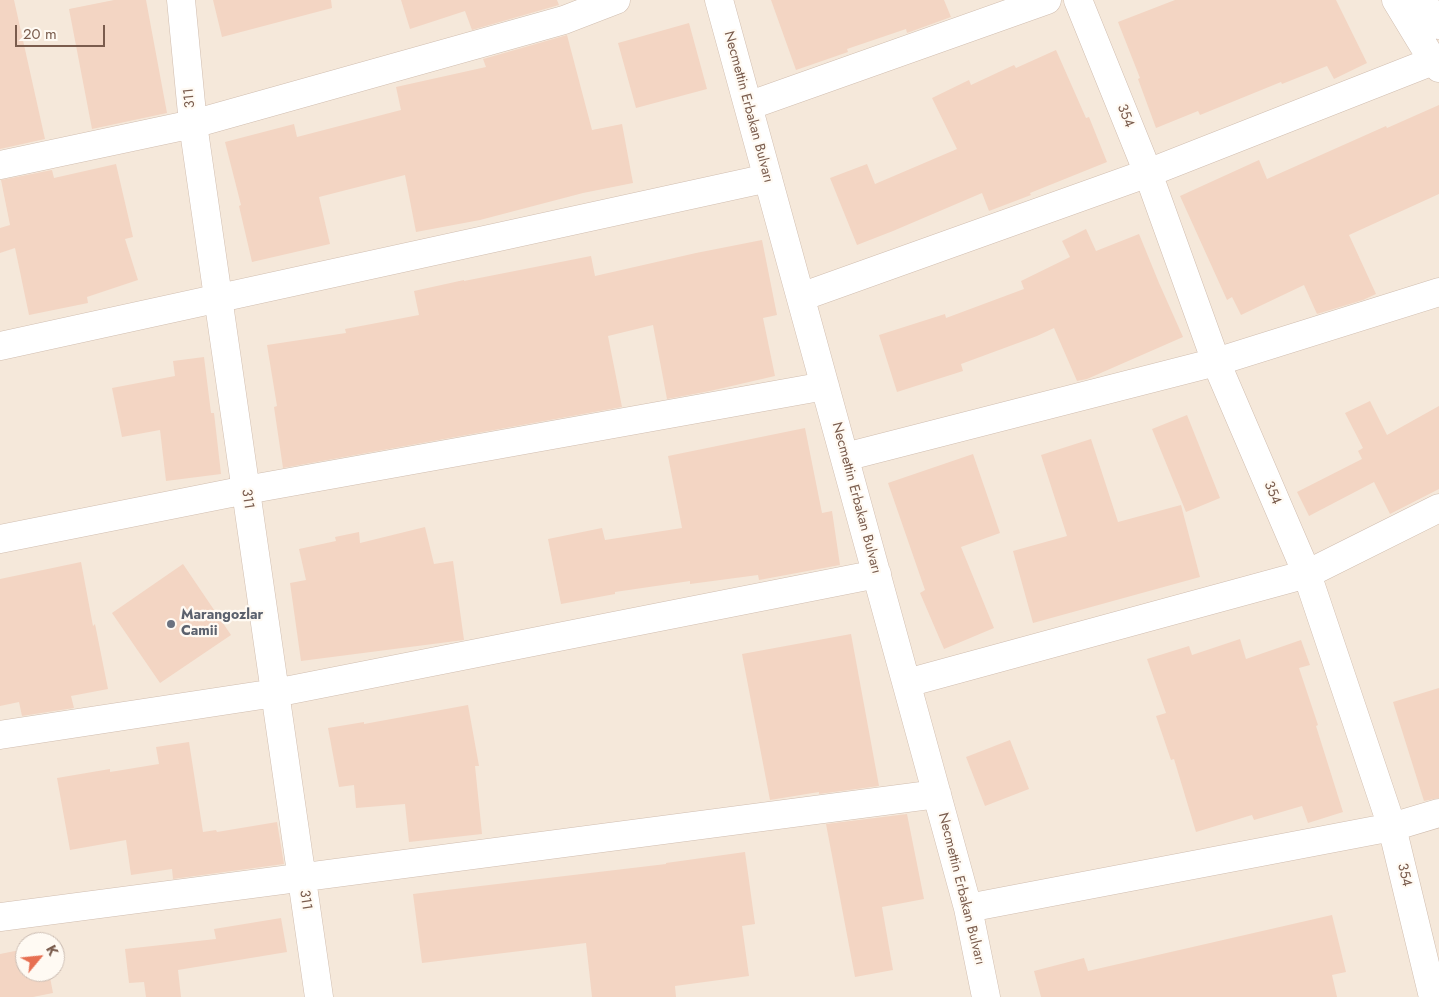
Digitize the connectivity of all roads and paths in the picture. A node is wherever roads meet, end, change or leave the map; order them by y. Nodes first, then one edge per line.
1 (181, 0) edge
2 (616, 0) edge
3 (719, 0) edge
4 (1048, 0) edge
5 (1078, 0) edge
6 (1396, 0) edge
7 (1421, 0) edge
8 (1439, 25) edge
9 (1436, 64) edge
10 (748, 106) junction
11 (193, 124) junction
12 (0, 165) edge
13 (1148, 173) junction
14 (768, 178) junction
15 (1439, 292) edge
16 (800, 297) junction
17 (218, 299) junction
18 (0, 346) edge
19 (1216, 362) junction
20 (825, 386) junction
21 (845, 457) junction
22 (246, 490) junction
23 (1439, 508) edge
24 (0, 538) edge
25 (877, 574) junction
26 (1307, 574) junction
27 (907, 683) junction
28 (275, 693) junction
29 (0, 735) edge
30 (937, 794) junction
31 (1439, 813) edge
32 (1392, 827) junction
33 (302, 877) junction
34 (968, 908) junction
35 (0, 917) edge
36 (320, 997) edge
37 (986, 997) edge
38 (1433, 997) edge

1 - 11 street, 311
2 - 11 street
3 - 10 street, Necmettin Erbakan Bulvarı
4 - 10 street
5 - 13 street, 354
6 - 9 street
7 - 8 street
9 - 13 street
10 - 14 street, Necmettin Erbakan Bulvarı
11 - 12 street
11 - 17 street, 311
13 - 16 street
13 - 19 street, 354
14 - 16 street, Necmettin Erbakan Bulvarı
14 - 17 street
15 - 19 street
16 - 20 street, Necmettin Erbakan Bulvarı
17 - 18 street
17 - 22 street, 311
19 - 21 street
19 - 26 street, 354
20 - 21 street, Necmettin Erbakan Bulvarı
20 - 22 street
21 - 25 street, Necmettin Erbakan Bulvarı
22 - 24 street
22 - 28 street, 311
23 - 26 street
25 - 27 street, Necmettin Erbakan Bulvarı
25 - 28 street
26 - 27 street
26 - 32 street, 354
27 - 30 street, Necmettin Erbakan Bulvarı
28 - 29 street
28 - 33 street, 311
30 - 33 street
30 - 34 street, Necmettin Erbakan Bulvarı
31 - 32 street
32 - 34 street
32 - 38 street, 354
33 - 35 street
33 - 36 street, 311
34 - 37 street, Necmettin Erbakan Bulvarı

